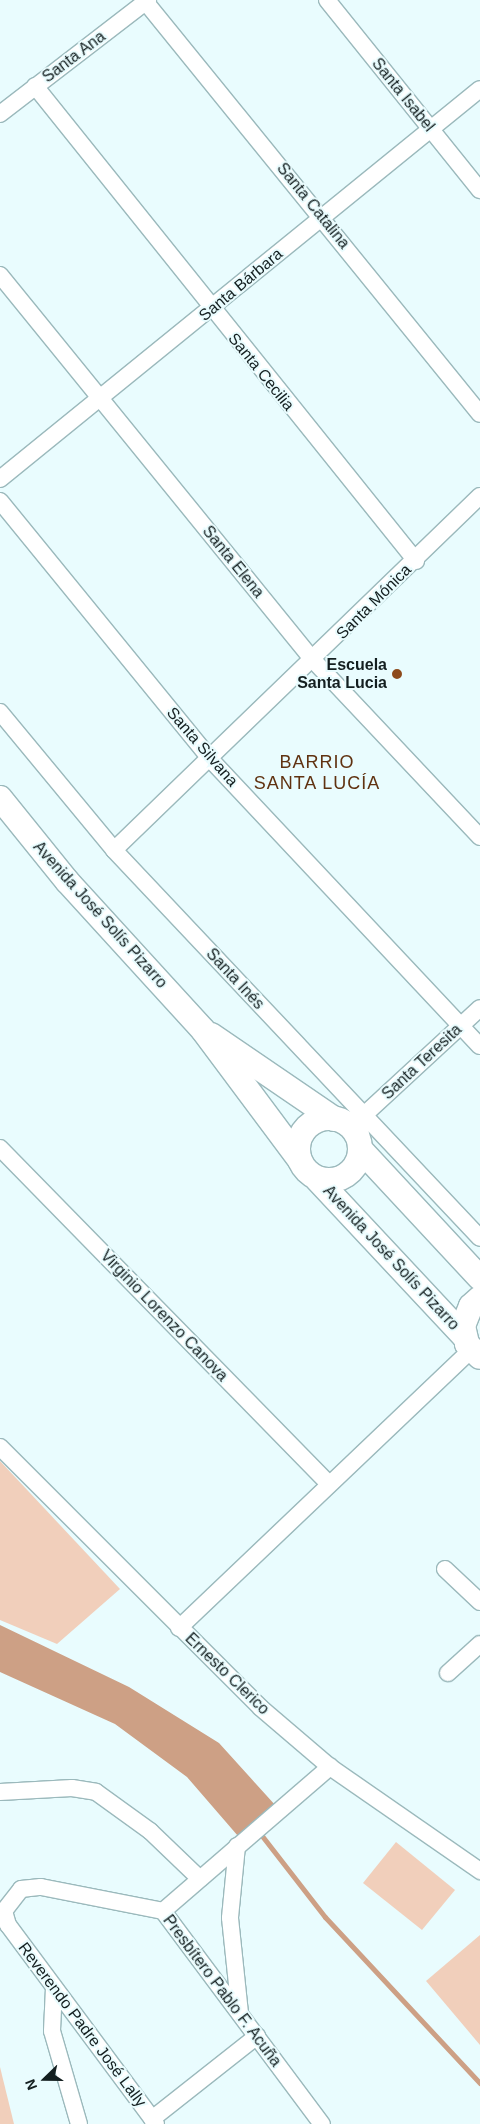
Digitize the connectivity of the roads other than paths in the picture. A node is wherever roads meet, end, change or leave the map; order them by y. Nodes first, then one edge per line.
1 (327, 0) edge
2 (146, 1) edge
3 (35, 86) junction
4 (480, 88) edge
5 (0, 114) edge
6 (429, 127) junction
7 (480, 190) edge
8 (322, 217) junction
9 (0, 275) edge
10 (211, 311) junction
11 (99, 399) junction
12 (480, 414) edge
13 (0, 479) edge
14 (480, 496) edge
15 (0, 501) edge
16 (416, 561) junction
17 (314, 661) junction
18 (0, 712) edge
19 (212, 761) junction
20 (0, 798) edge
21 (480, 837) edge
22 (114, 850) junction
23 (480, 1008) edge
24 (461, 1026) junction
25 (203, 1030) junction
26 (480, 1046) edge
27 (352, 1130) junction
28 (0, 1148) edge
29 (299, 1159) junction
30 (317, 1179) junction
31 (480, 1238) edge
32 (480, 1278) edge
33 (480, 1298) edge
34 (472, 1348) edge
35 (0, 1447) edge
36 (328, 1483) junction
37 (444, 1568) dead end
38 (480, 1602) edge
39 (178, 1628) junction
40 (480, 1644) edge
41 (448, 1673) dead end
42 (330, 1767) junction
43 (0, 1792) edge
44 (242, 1842) junction
45 (480, 1872) edge
46 (200, 1879) junction
47 (163, 1911) junction
48 (8, 1926) joint
49 (54, 1988) junction
50 (240, 2016) junction
51 (257, 2036) junction
52 (154, 2121) edge
53 (79, 2124) edge
54 (322, 2124) edge

1 - 6 street, Santa Isabel
2 - 3 street, Santa Ana
2 - 8 street, Santa Catalina
3 - 5 street, Santa Ana
3 - 10 street, Santa Cecilia
4 - 6 street, Santa Bárbara
6 - 7 street, Santa Isabel
6 - 8 street, Santa Bárbara
8 - 10 street, Santa Bárbara
8 - 12 street, Santa Catalina
9 - 11 street, Santa Elena
10 - 11 street, Santa Bárbara
10 - 16 street, Santa Cecilia
11 - 13 street, Santa Bárbara
11 - 17 street, Santa Elena
14 - 16 street, Santa Mónica
15 - 19 street, Santa Silvana
16 - 17 street, Santa Mónica
17 - 19 street, Santa Mónica
17 - 21 street, Santa Elena
18 - 22 street, Santa Inés
19 - 22 street, Santa Mónica
19 - 24 street, Santa Silvana
20 - 25 main road, Avenida José Solís Pizarro
22 - 27 street, Santa Inés
23 - 24 street, Santa Teresita
24 - 26 street, Santa Silvana
24 - 27 street, Santa Teresita
25 - 27 main road, Avenida José Solís Pizarro
25 - 29 main road, Avenida José Solís Pizarro
27 - 29 main road
27 - 30 main road, Avenida José Solís Pizarro
27 - 31 street, Santa Inés
27 - 32 main road, Avenida José Solís Pizarro
28 - 36 street, Virginio Lorenzo Canova
29 - 30 main road, Avenida José Solís Pizarro
30 - 34 main road, Avenida José Solís Pizarro
33 - 34 main road, Avenida José Solís Pizarro
34 - 36 street
35 - 39 street, Ernesto Clerico
36 - 39 street
37 - 38 street
39 - 42 street, Ernesto Clerico
40 - 41 street
42 - 44 street
42 - 45 street, Ernesto Clerico
43 - 46 street
44 - 46 street
44 - 50 street
46 - 47 street
47 - 48 street, Presbítero Pablo F. Acuña
47 - 50 street, Presbítero Pablo F. Acuña
48 - 49 street, Reverendo Padre José Lally
49 - 52 street, Reverendo Padre José Lally
49 - 53 street
50 - 51 street, Presbítero Pablo F. Acuña
51 - 52 street
51 - 54 street, Presbítero Pablo F. Acuña

